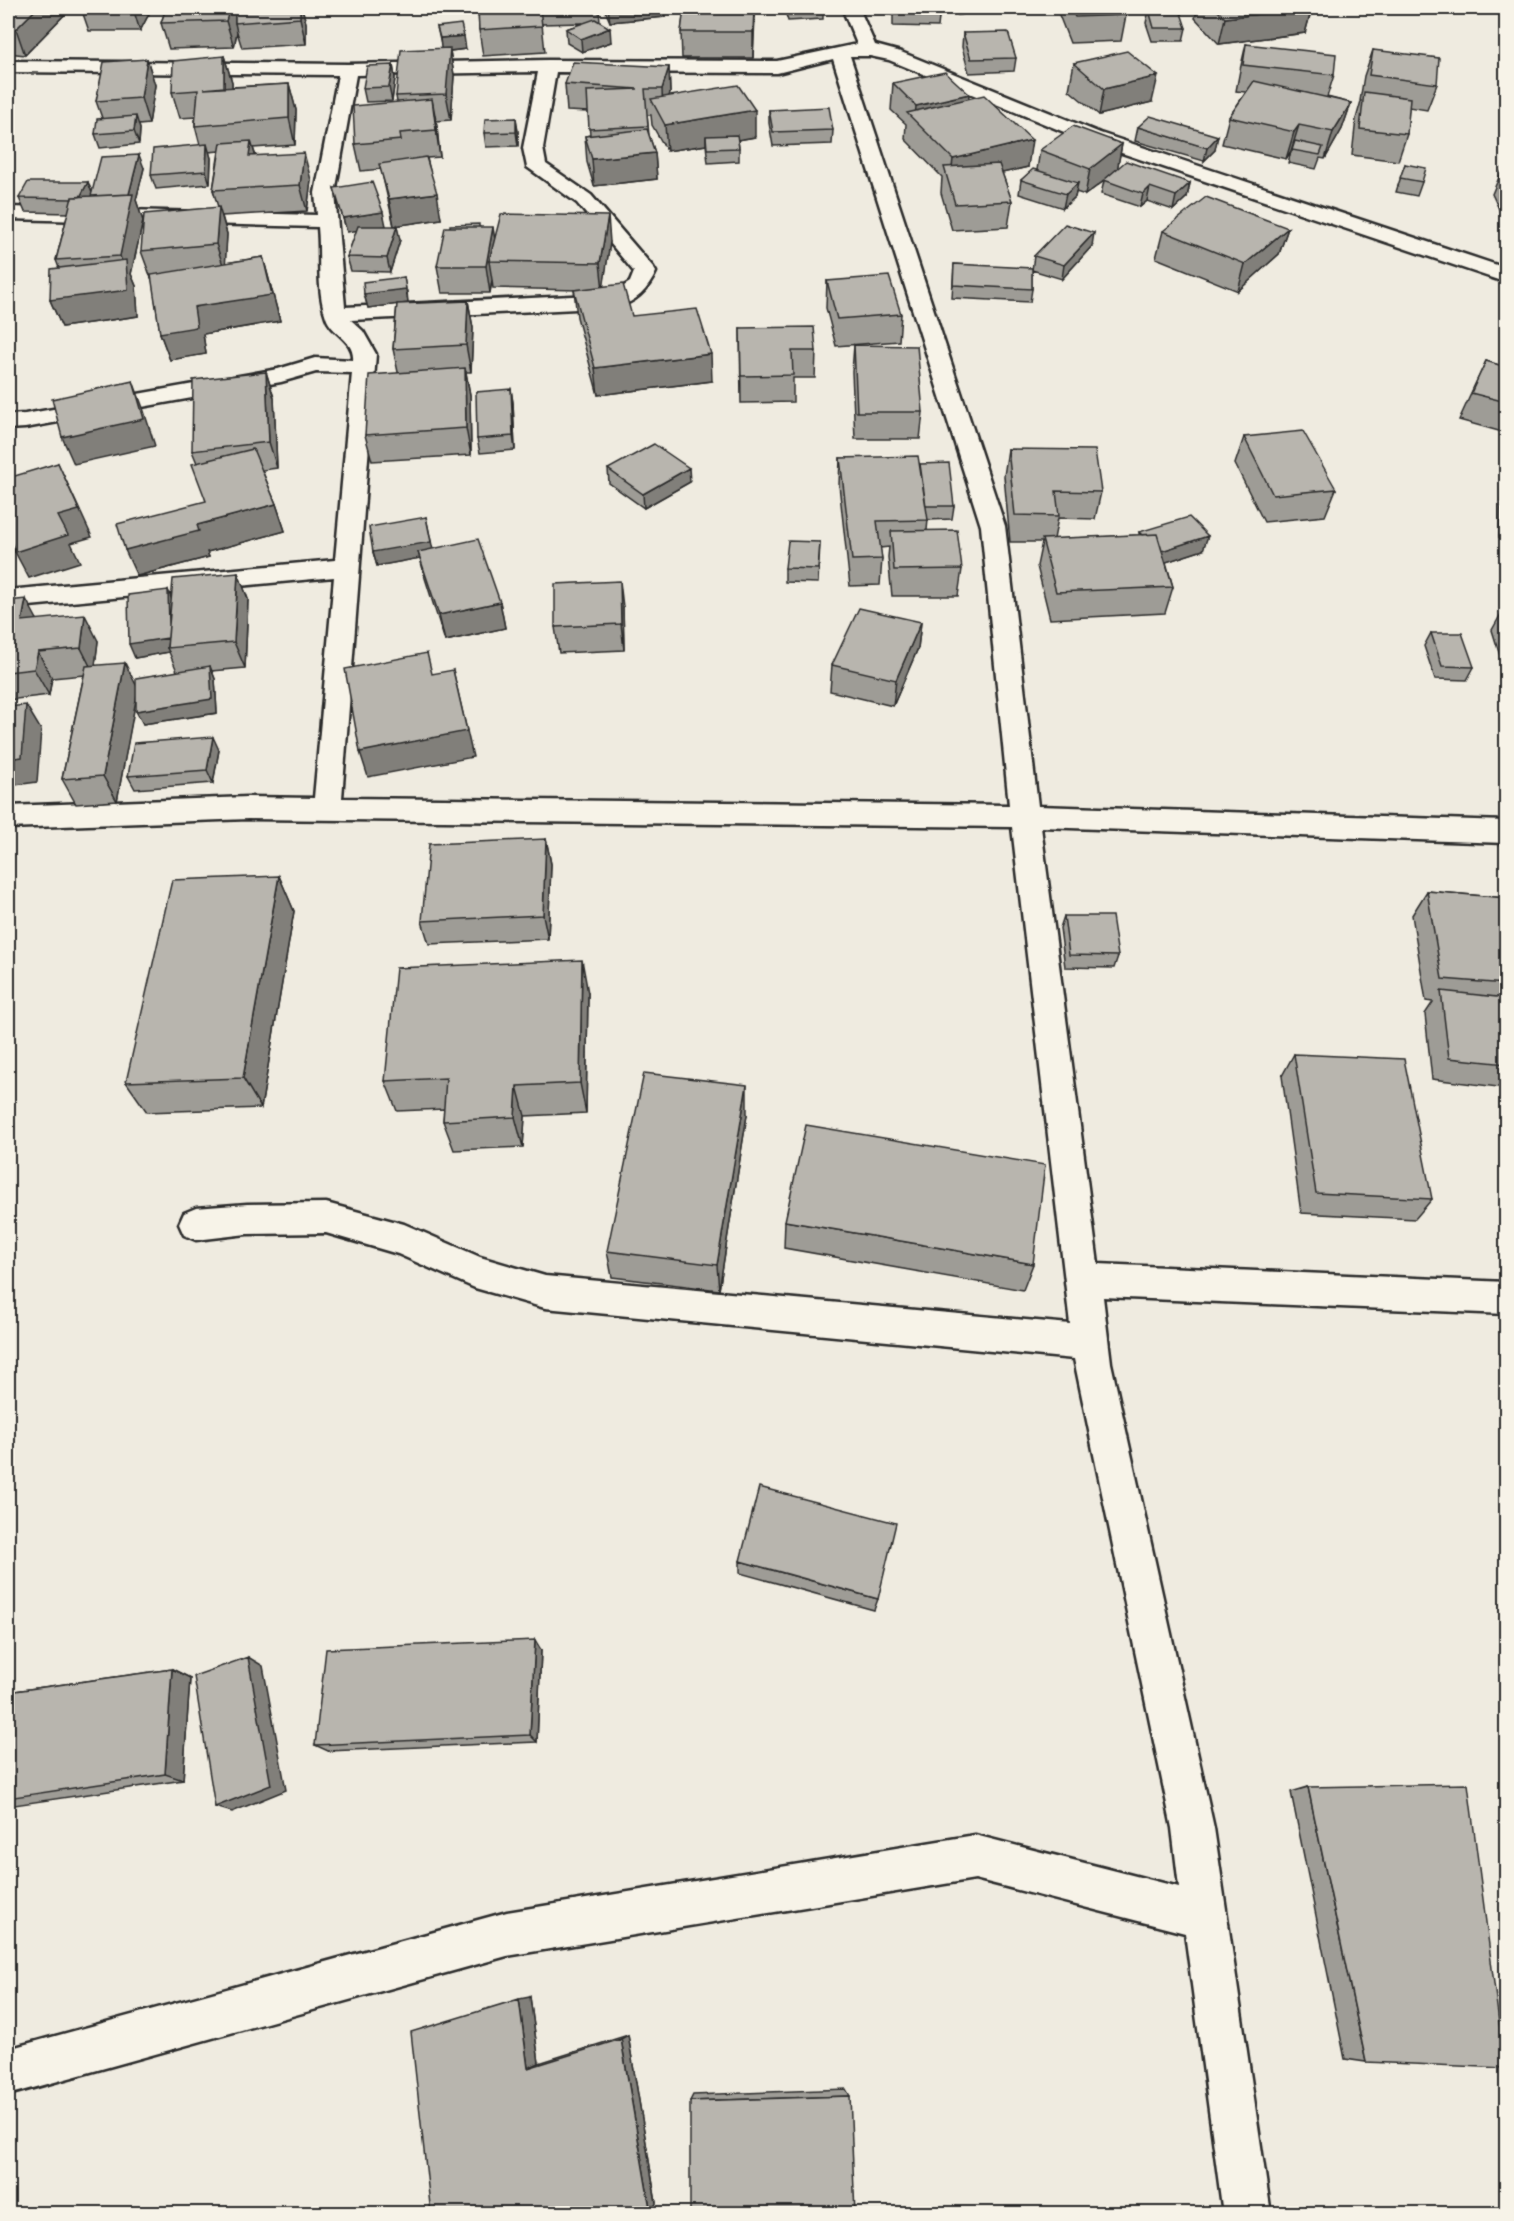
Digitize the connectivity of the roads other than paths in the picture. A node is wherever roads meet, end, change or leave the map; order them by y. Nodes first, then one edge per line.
1 (851, 8) edge
2 (854, 51) junction
3 (8, 66) edge
4 (548, 66) junction
5 (348, 70) junction
6 (8, 213) edge
7 (328, 221) junction
8 (1506, 275) edge
9 (336, 314) junction
10 (364, 367) junction
11 (8, 422) edge
12 (348, 567) junction
13 (8, 599) edge
14 (327, 809) junction
15 (1025, 816) junction
16 (8, 817) edge
17 (1506, 832) edge
18 (196, 1224) dead end
19 (1082, 1280) junction
20 (1506, 1298) edge
21 (1090, 1343) junction
22 (1206, 1916) junction
23 (8, 2072) edge
24 (1247, 2214) edge

1 - 2 street
2 - 4 street
2 - 8 street
2 - 15 street
3 - 5 street
4 - 5 street
4 - 9 street
5 - 7 street
6 - 7 street
7 - 9 street
9 - 10 street
10 - 11 street
10 - 12 street
12 - 13 street
12 - 14 street
14 - 15 street
14 - 16 street
15 - 17 street
15 - 19 street
18 - 21 street
19 - 20 street
19 - 21 street
21 - 22 street
22 - 23 street
22 - 24 street

